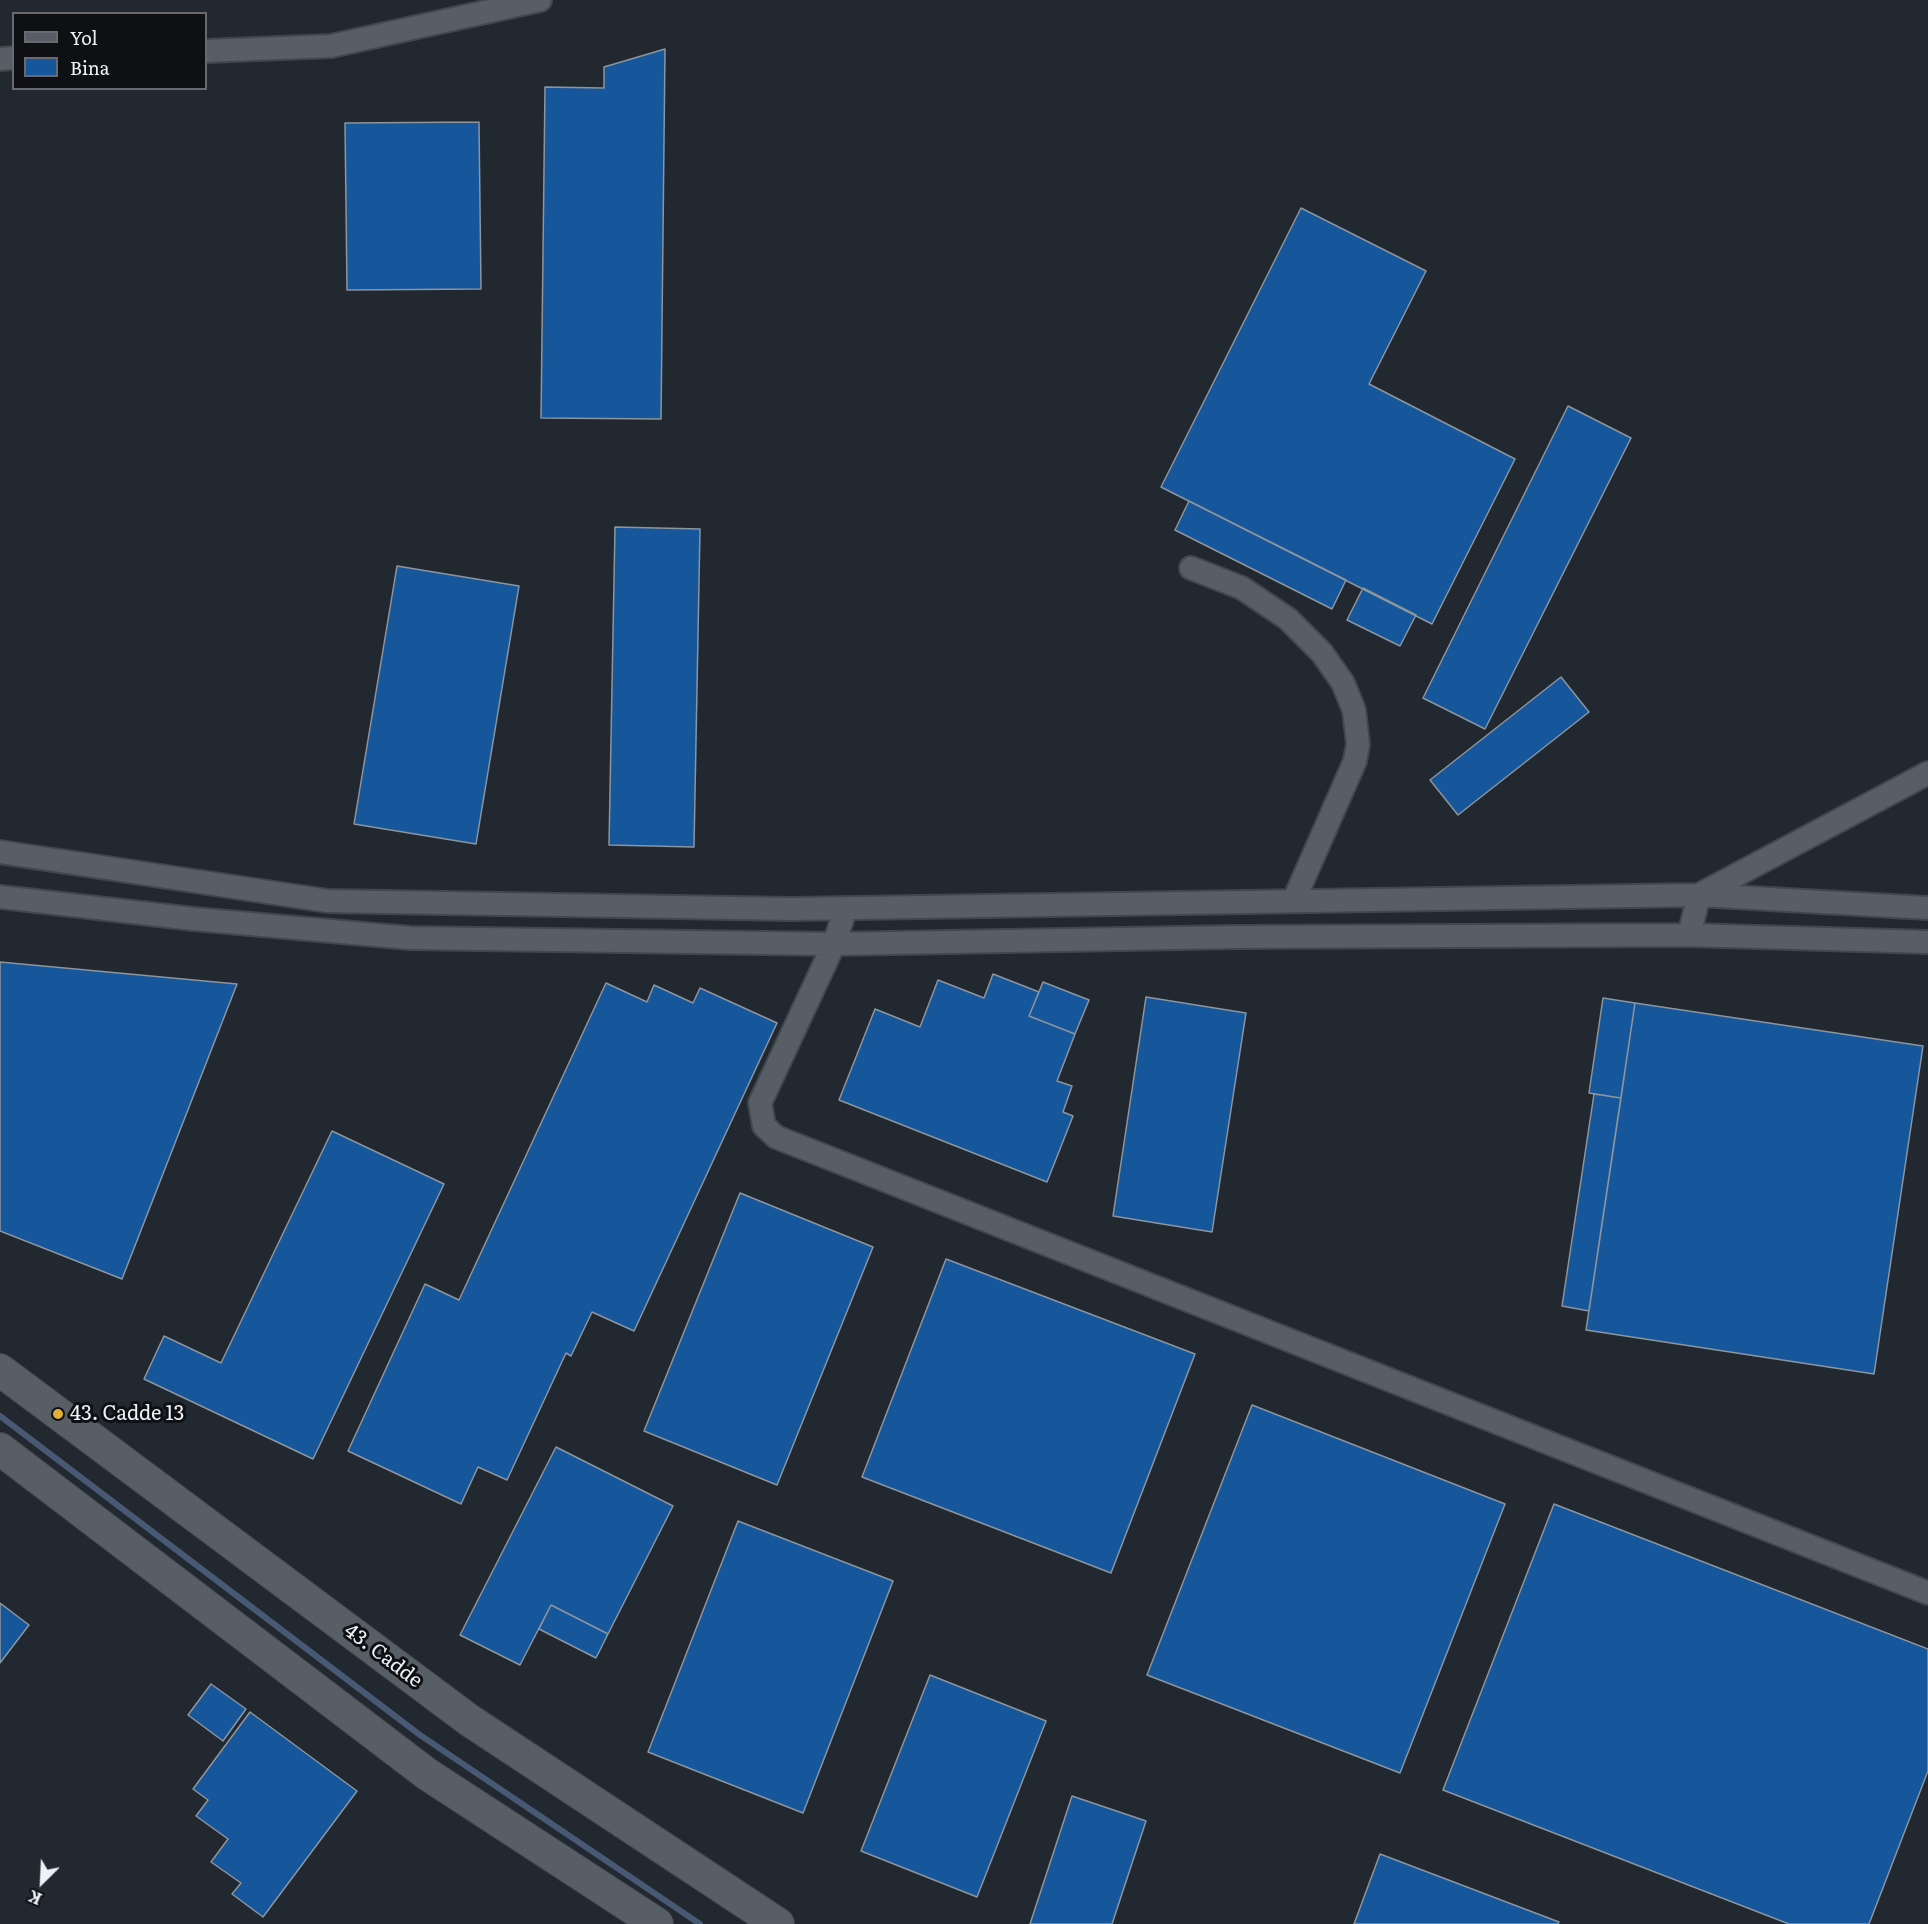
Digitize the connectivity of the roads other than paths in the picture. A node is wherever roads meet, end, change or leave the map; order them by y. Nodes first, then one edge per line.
1 (540, 0) edge
2 (207, 51) edge
3 (1191, 568) dead end
4 (1928, 773) edge
5 (0, 852) edge
6 (1699, 895) junction
7 (0, 897) edge
8 (1294, 900) junction
9 (846, 908) junction
10 (1928, 908) edge
11 (1689, 935) junction
12 (1928, 942) edge
13 (834, 944) junction
14 (0, 1370) edge
15 (0, 1449) edge
16 (1928, 1593) edge
17 (657, 1924) edge
18 (778, 1924) edge

1 - 2 street
3 - 8 street
4 - 6 street
5 - 9 street
6 - 8 street
6 - 10 street
6 - 11 street
7 - 13 street
8 - 9 street
9 - 13 street
11 - 12 street
11 - 13 street
13 - 16 street
14 - 18 main road, 43. Cadde
15 - 17 main road

